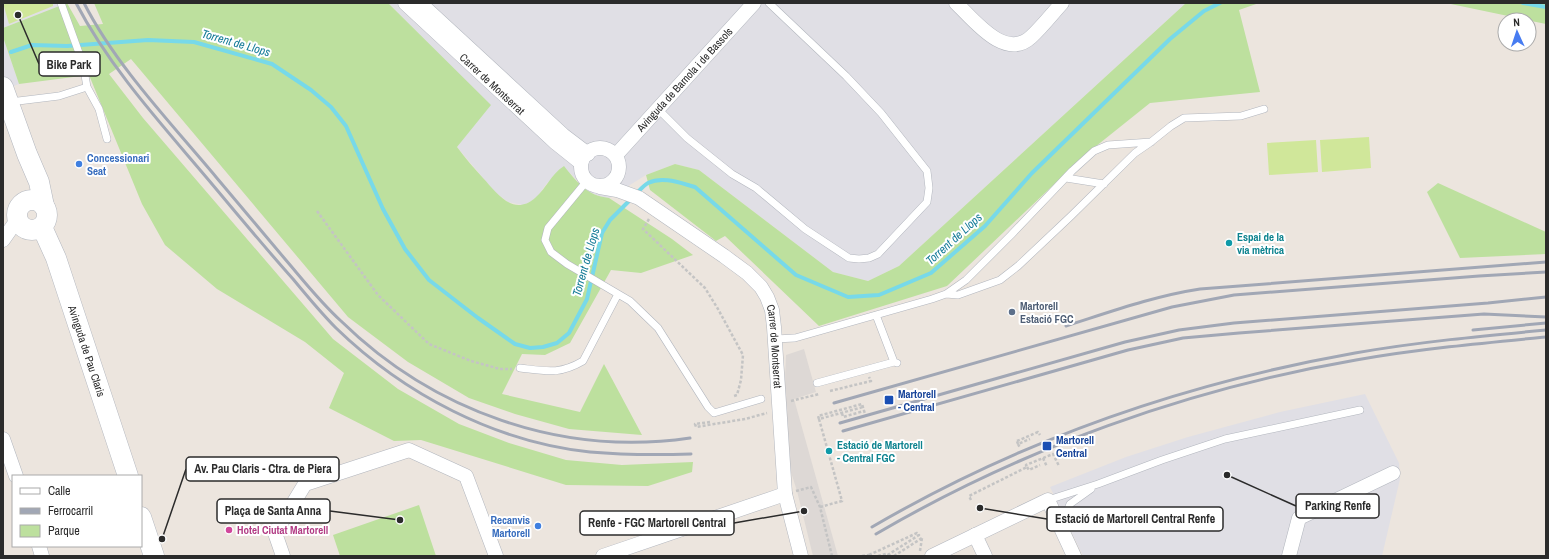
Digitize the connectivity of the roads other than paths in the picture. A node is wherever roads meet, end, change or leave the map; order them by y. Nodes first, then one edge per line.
1 (61, 3) edge
2 (405, 3) edge
3 (420, 3) edge
4 (754, 3) edge
5 (769, 3) edge
6 (956, 3) edge
7 (1062, 3) edge
8 (87, 87) junction
9 (5, 94) edge
10 (658, 108) junction
11 (1264, 109) dead end
12 (108, 139) dead end
13 (1151, 142) junction
14 (27, 154) junction
15 (616, 155) junction
16 (584, 159) junction
17 (1066, 178) junction
18 (620, 180) junction
19 (586, 182) junction
20 (1104, 184) junction
21 (600, 186) junction
22 (44, 206) junction
23 (18, 212) junction
24 (42, 227) junction
25 (3, 240) edge
26 (618, 294) junction
27 (946, 294) junction
28 (876, 315) junction
29 (775, 339) junction
30 (520, 368) road end
31 (817, 383) dead end
32 (761, 399) dead end
33 (1360, 410) dead end
34 (3, 439) edge
35 (1393, 472) dead end
36 (16, 475) edge
37 (128, 475) edge
38 (1098, 484) junction
39 (784, 494) junction
40 (1048, 500) junction
41 (142, 520) edge
42 (1061, 527) junction
43 (976, 535) junction
44 (154, 556) edge
45 (283, 556) edge
46 (496, 556) edge
47 (603, 556) edge
48 (802, 556) edge
49 (932, 556) edge
50 (985, 556) edge
51 (1074, 556) edge
52 (1289, 556) edge

1 - 8 lane
2 - 16 street, Carrer de Montserrat
3 - 16 street, Carrer de Montserrat
4 - 10 street, Avinguda de Barnola i de Bassols
5 - 10 lane
6 - 7 street
8 - 9 lane
8 - 12 lane
9 - 14 main road
10 - 15 street, Avinguda de Barnola i de Bassols
11 - 13 lane
13 - 17 lane
13 - 20 lane
14 - 22 main road
14 - 23 main road
15 - 16 street
15 - 18 street
16 - 19 street
17 - 20 lane
17 - 27 lane
18 - 21 street, Carrer de Montserrat
18 - 21 street
18 - 29 street, Carrer de Montserrat
19 - 21 street
19 - 26 lane
20 - 27 lane
22 - 23 main road
22 - 24 main road
23 - 24 main road
23 - 25 street
24 - 37 main road, Avinguda de Pau Claris
26 - 30 lane
26 - 32 lane
27 - 28 lane
28 - 29 lane
28 - 31 lane
29 - 39 street, Carrer de Montserrat
33 - 38 lane
34 - 36 street
35 - 52 street
38 - 40 lane
38 - 42 lane
39 - 47 street
39 - 48 street, Carrer de Montserrat
40 - 42 street
40 - 43 street
41 - 44 main road
42 - 51 street
43 - 49 street
43 - 50 street
45 - 46 street

